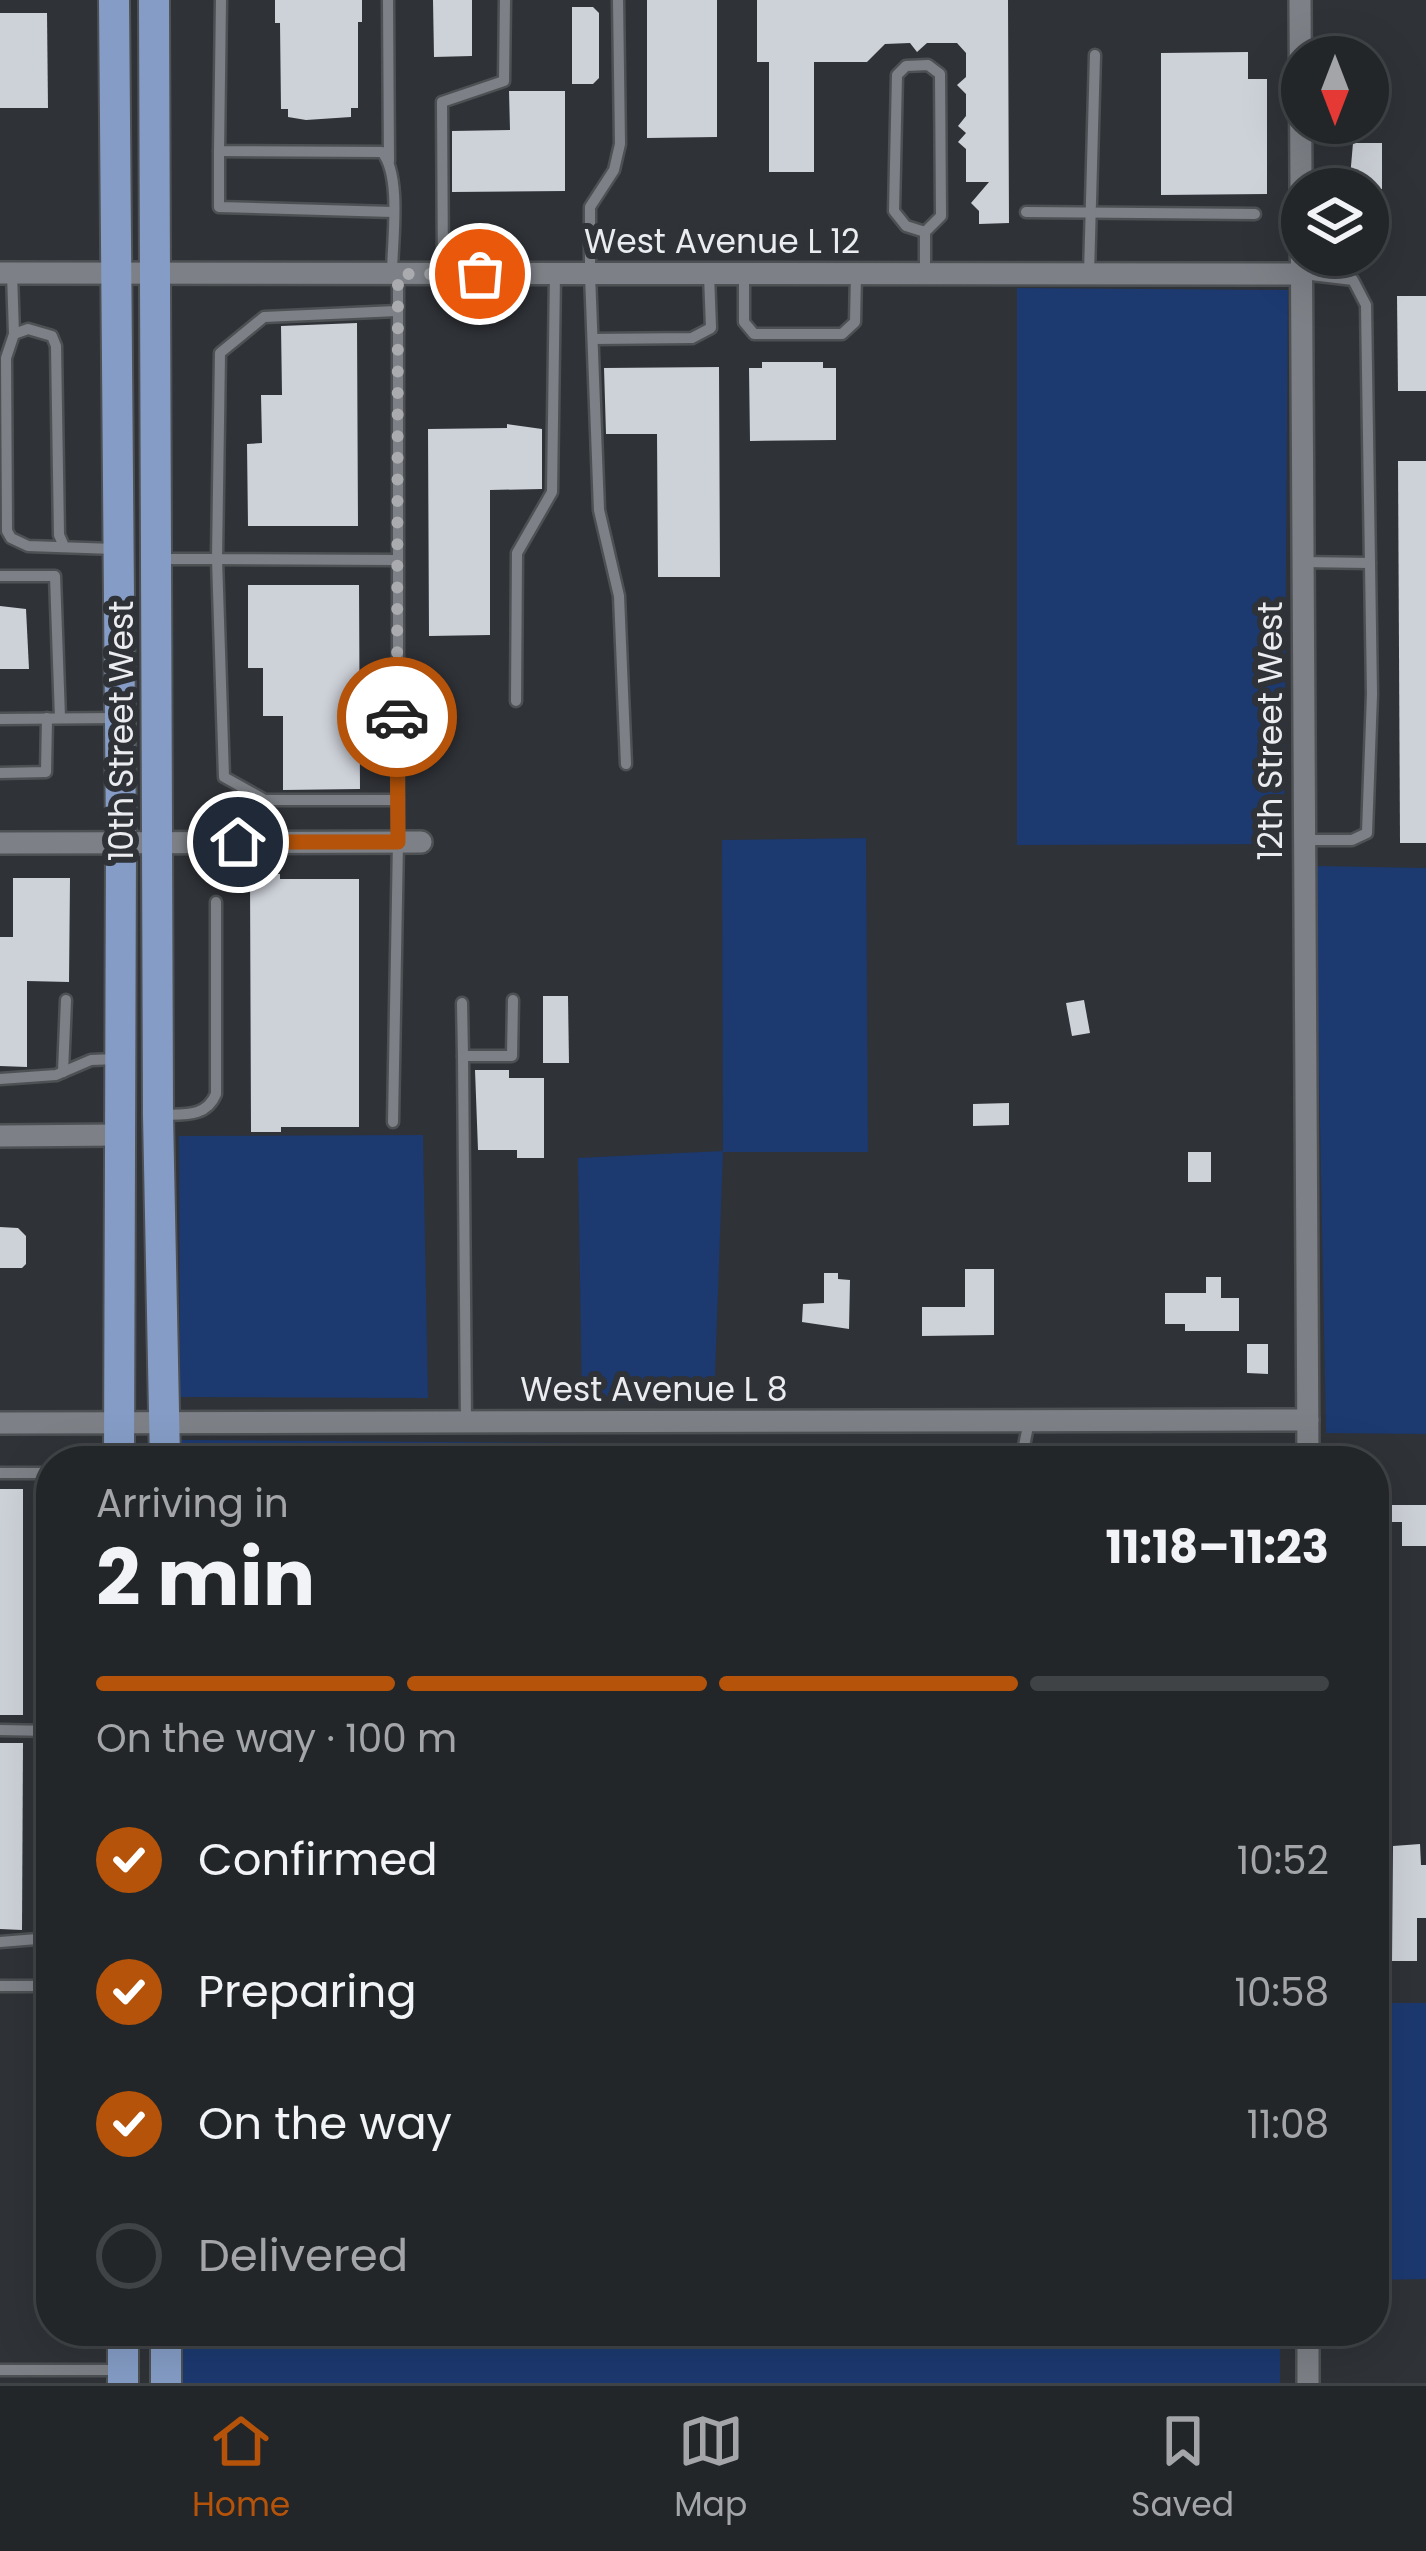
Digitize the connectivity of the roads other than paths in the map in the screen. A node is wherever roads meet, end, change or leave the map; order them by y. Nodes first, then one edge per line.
1 (114, 0) edge
2 (154, 0) edge
3 (221, 0) edge
4 (388, 0) edge
5 (505, 0) edge
6 (619, 0) edge
7 (1300, 0) edge
8 (1095, 55) dead end
9 (219, 151) junction
10 (389, 161) junction
11 (1300, 168) edge
12 (392, 212) junction
13 (1026, 212) dead end
14 (1091, 212) junction
15 (1255, 214) dead end
16 (925, 232) junction
17 (6, 273) edge
18 (117, 273) junction
19 (154, 273) junction
20 (395, 274) junction
21 (443, 274) junction
22 (555, 274) junction
23 (590, 274) junction
24 (709, 274) junction
25 (744, 274) junction
26 (856, 274) junction
27 (925, 274) junction
28 (1089, 274) junction
29 (1281, 274) edge
30 (1300, 276) edge
31 (1318, 276) edge
32 (398, 311) junction
33 (14, 334) junction
34 (592, 339) junction
35 (63, 544) junction
36 (117, 549) junction
37 (156, 559) junction
38 (217, 559) junction
39 (396, 560) junction
40 (1302, 562) junction
41 (1370, 563) junction
42 (0, 576) edge
43 (516, 701) dead end
44 (0, 718) edge
45 (53, 718) junction
46 (117, 718) junction
47 (626, 764) dead end
48 (0, 773) edge
49 (398, 800) junction
50 (1304, 840) junction
51 (121, 842) junction
52 (157, 842) junction
53 (410, 842) junction
54 (0, 843) edge
55 (215, 902) dead end
56 (66, 1000) dead end
57 (513, 1000) dead end
58 (463, 1003) dead end
59 (463, 1056) junction
60 (119, 1059) junction
61 (63, 1072) junction
62 (0, 1078) edge
63 (158, 1115) junction
64 (393, 1122) dead end
65 (120, 1135) junction
66 (0, 1136) edge
67 (161, 1281) junction
68 (1308, 1420) junction
69 (1029, 1421) junction
70 (466, 1422) junction
71 (0, 1423) edge
72 (119, 1423) junction
73 (165, 1423) junction
74 (119, 1446) edge
75 (165, 1446) edge
76 (1024, 1446) edge
77 (1308, 1446) edge
78 (0, 1473) edge
79 (36, 1473) edge
80 (0, 1730) edge
81 (36, 1731) edge
82 (36, 1940) edge
83 (0, 1942) edge
84 (0, 1986) edge
85 (36, 1987) edge
86 (123, 2346) edge
87 (166, 2346) edge
88 (1308, 2346) edge
89 (0, 2370) edge
90 (123, 2377) edge
91 (166, 2383) edge
92 (1308, 2383) edge

1 - 18 main road, 10th Street West
2 - 19 main road, 10th Street West
3 - 9 lane
4 - 10 lane
5 - 21 lane
6 - 23 lane
7 - 11 street, 12th Street West
8 - 14 lane
9 - 10 lane
9 - 12 lane
10 - 12 lane
12 - 20 lane
13 - 14 lane
14 - 15 lane
14 - 28 lane
16 - 16 lane
16 - 27 lane
17 - 18 street, West Avenue L 12
17 - 33 lane
18 - 19 street, West Avenue L 12
18 - 36 main road, 10th Street West
19 - 20 street, West Avenue L 12
19 - 37 main road, 10th Street West
20 - 21 street, West Avenue L 12
20 - 32 lane
21 - 22 street, West Avenue L 12
22 - 23 street, West Avenue L 12
22 - 43 lane
23 - 24 street, West Avenue L 12
23 - 34 lane
24 - 25 street, West Avenue L 12
24 - 34 lane
25 - 26 street, West Avenue L 12
25 - 26 lane
26 - 27 street, West Avenue L 12
27 - 28 street, West Avenue L 12
28 - 29 street, West Avenue L 12
30 - 40 street, 12th Street West
31 - 41 lane
32 - 38 lane
32 - 39 lane
33 - 35 lane
33 - 35 lane
34 - 47 lane
35 - 36 lane
36 - 46 main road, 10th Street West
37 - 38 lane
37 - 52 main road, 10th Street West
38 - 39 lane
38 - 49 lane
39 - 49 lane
40 - 41 lane
40 - 50 street, 12th Street West
41 - 50 lane
42 - 45 lane
44 - 45 lane
45 - 46 lane
45 - 48 lane
46 - 51 main road, 10th Street West
49 - 53 lane
50 - 68 street, 12th Street West
51 - 52 street
51 - 54 street
51 - 60 main road, 10th Street West
52 - 53 street
52 - 63 main road, 10th Street West
53 - 64 lane
55 - 63 lane
56 - 61 lane
57 - 59 lane
58 - 59 lane
59 - 70 lane
60 - 61 lane
60 - 65 main road, 10th Street West
61 - 62 lane
63 - 67 main road, 10th Street West
65 - 66 street
65 - 67 main road
65 - 72 main road, 10th Street West
67 - 73 main road, 10th Street West
68 - 69 street, West Avenue L 8
68 - 77 street, 12th Street West
69 - 70 street, West Avenue L 8
69 - 76 lane
70 - 73 street, West Avenue L 8
71 - 72 street, West Avenue L 8
72 - 73 street, West Avenue L 8
72 - 74 main road, 10th Street West
73 - 75 main road, 10th Street West
78 - 79 lane
80 - 81 lane
82 - 83 lane
84 - 85 lane
86 - 90 main road
87 - 91 main road
88 - 92 street
89 - 90 lane

